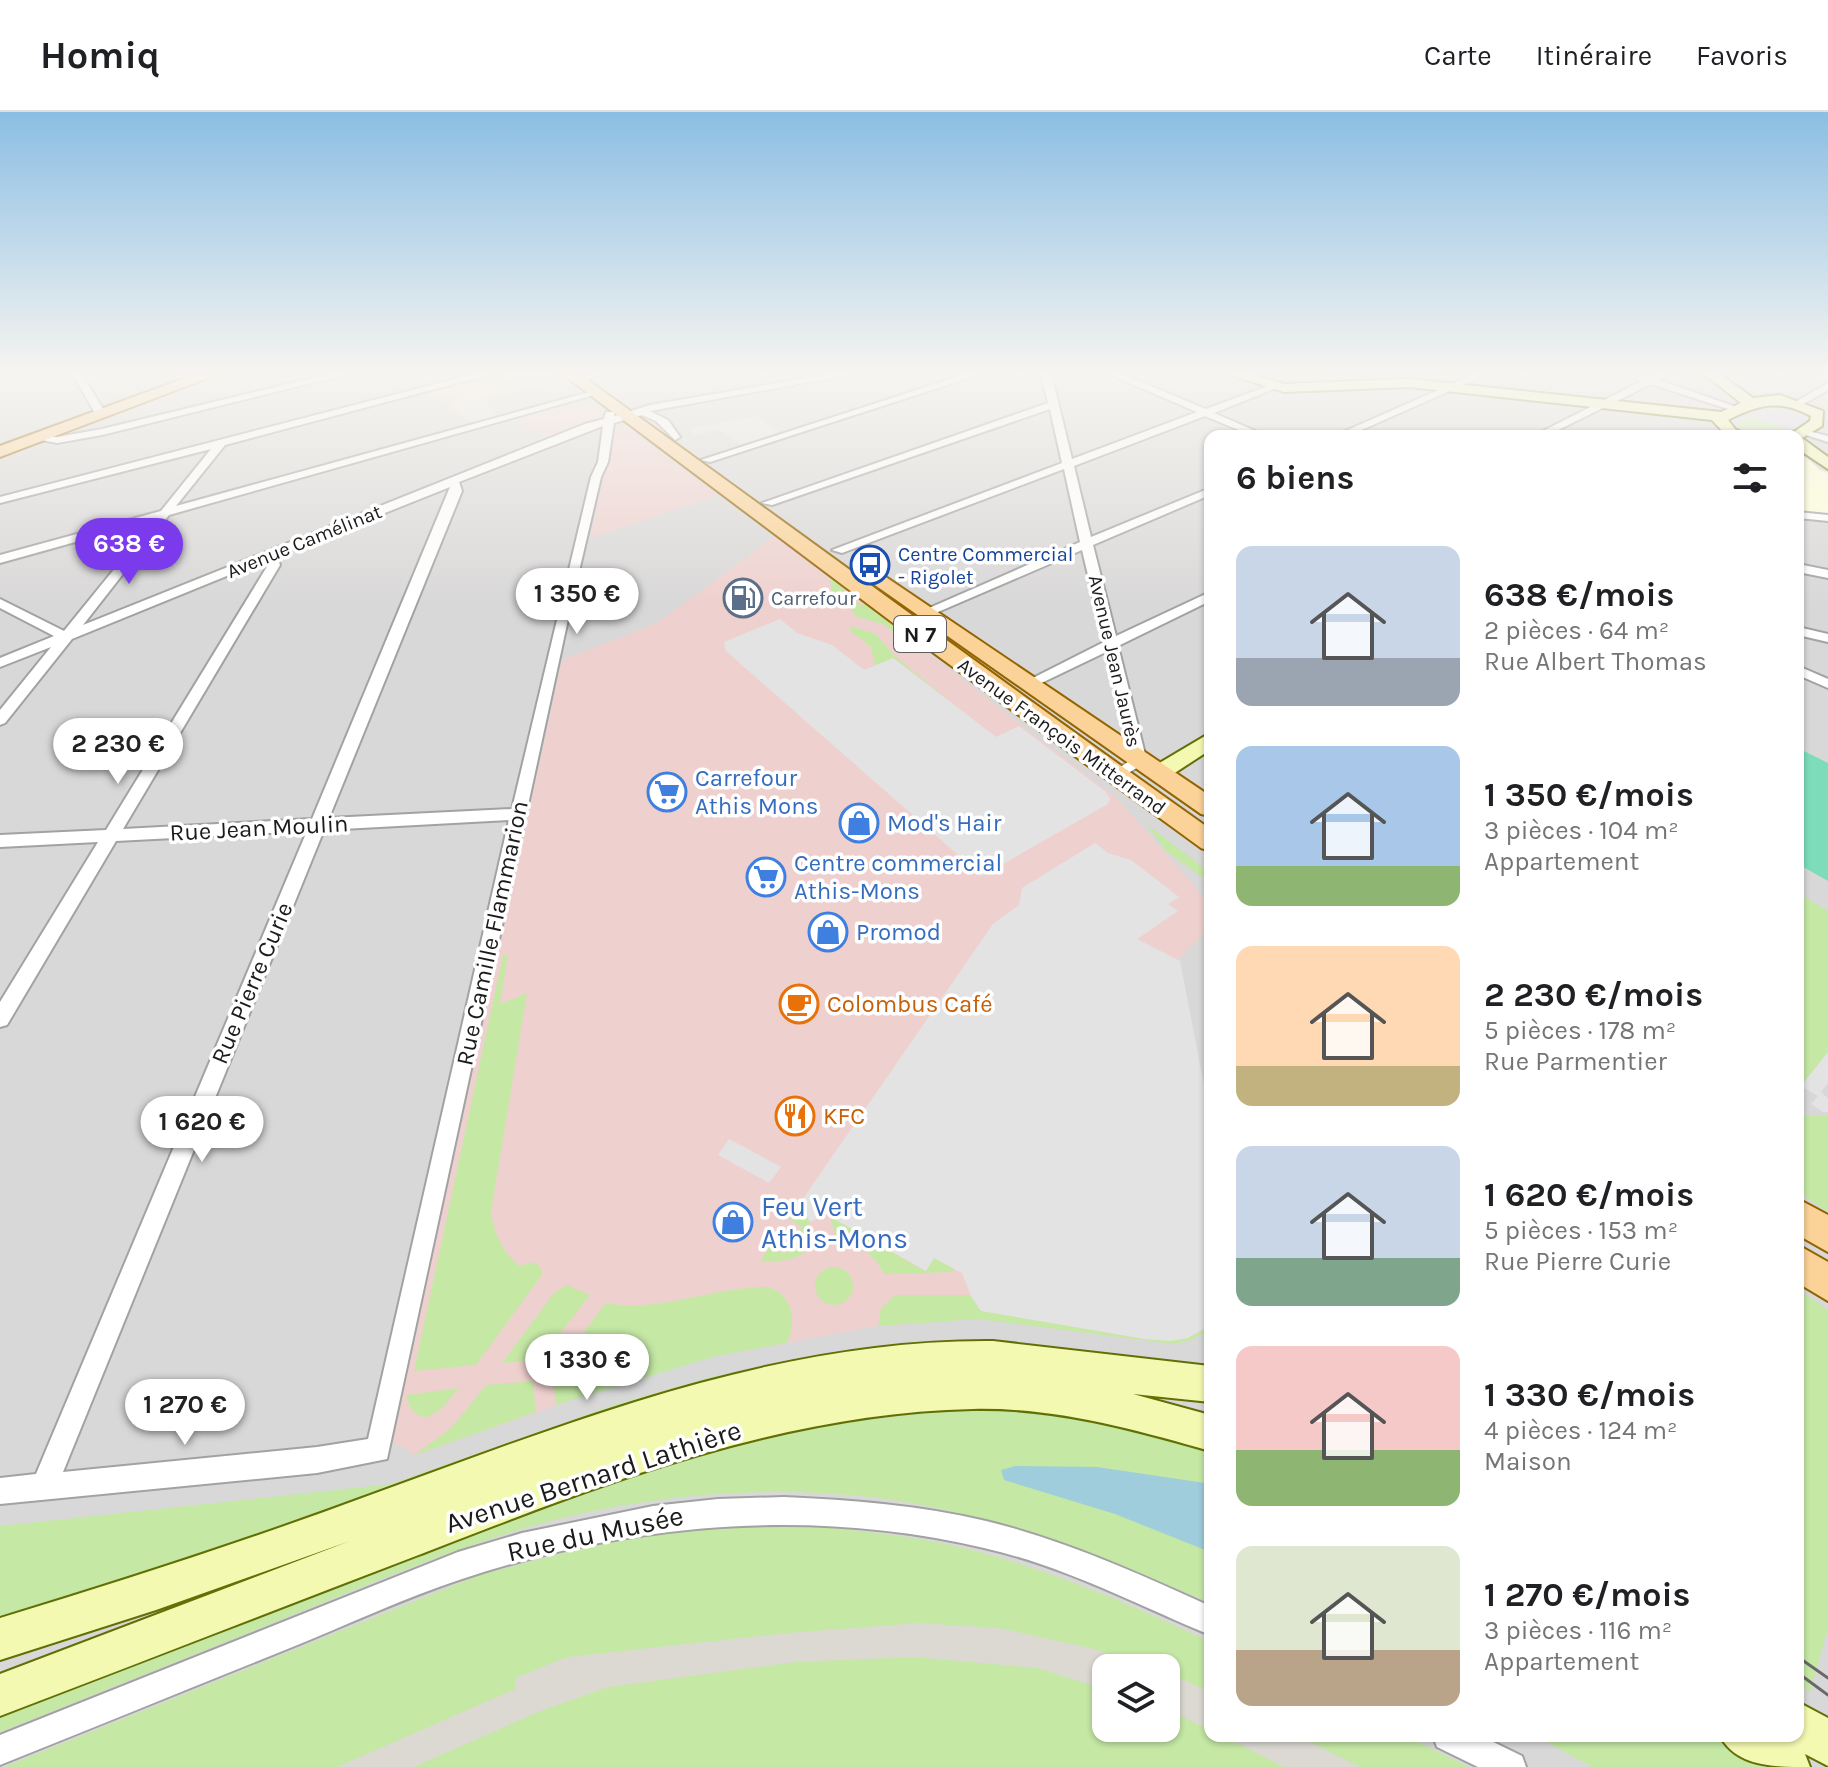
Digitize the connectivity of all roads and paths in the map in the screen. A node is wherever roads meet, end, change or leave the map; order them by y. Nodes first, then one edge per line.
1 (193, 450) edge
2 (215, 450) edge
3 (393, 450) edge
4 (530, 450) edge
5 (606, 450) edge
6 (675, 450) edge
7 (693, 450) edge
8 (737, 450) edge
9 (921, 450) edge
10 (1065, 450) edge
11 (1103, 450) edge
12 (706, 460) junction
13 (1069, 463) junction
14 (451, 483) junction
15 (1204, 494) edge
16 (0, 500) edge
17 (768, 503) junction
18 (164, 513) junction
19 (1804, 516) edge
20 (1828, 518) edge
21 (1087, 543) junction
22 (838, 550) junction
23 (271, 555) junction
24 (0, 559) edge
25 (1804, 569) edge
26 (1828, 574) edge
27 (1204, 599) edge
28 (0, 603) edge
29 (926, 612) junction
30 (1804, 632) edge
31 (66, 637) junction
32 (1828, 638) edge
33 (1111, 644) junction
34 (0, 663) edge
35 (1804, 673) edge
36 (1028, 684) junction
37 (1828, 684) edge
38 (0, 720) edge
39 (1204, 743) edge
40 (1149, 768) junction
41 (1125, 782) junction
42 (1204, 804) edge
43 (519, 814) junction
44 (318, 825) junction
45 (111, 835) junction
46 (1204, 838) edge
47 (0, 841) edge
48 (0, 1019) edge
49 (1804, 1219) edge
50 (1828, 1235) edge
51 (1804, 1266) edge
52 (1828, 1283) edge
53 (1204, 1384) edge
54 (1204, 1431) edge
55 (44, 1486) junction
56 (0, 1491) edge
57 (1204, 1618) edge
58 (0, 1639) edge
59 (0, 1695) edge
60 (1804, 1728) edge
61 (1460, 1742) edge
62 (1751, 1742) edge
63 (1828, 1744) edge
64 (0, 1750) edge
65 (1511, 1767) edge
66 (1788, 1767) edge

1 - 16 street
2 - 18 street
3 - 18 street
4 - 14 street, Avenue Camélinat
5 - 43 street, Rue Camille Flammarion
6 - 41 main road, Avenue François Mitterrand / N 7
7 - 12 main road, N 7
8 - 12 street
9 - 17 street
10 - 13 street, Avenue Jean Jaurès
11 - 13 street
12 - 17 main road, N 7
13 - 21 street, Avenue Jean Jaurès
13 - 22 street
14 - 23 street, Avenue Camélinat
14 - 44 street, Rue Pierre Curie
15 - 21 street
17 - 22 main road, N 7
18 - 24 street
18 - 31 street
19 - 20 street
21 - 29 street
21 - 33 street, Avenue Jean Jaurès
22 - 29 main road, N 7
23 - 31 street, Avenue Camélinat
23 - 45 street
25 - 26 street
27 - 33 street
28 - 31 street
29 - 36 main road, N 7
30 - 32 street
31 - 34 street, Avenue Camélinat
31 - 38 street
33 - 36 street
33 - 40 street, Avenue Jean Jaurès
35 - 37 street
36 - 40 main road, N 7
39 - 40 main road
40 - 41 street
40 - 42 main road, N 7
41 - 46 main road, Avenue François Mitterrand / N 7
43 - 44 street, Rue Jean Moulin
43 - 55 street, Rue Camille Flammarion
44 - 45 street, Rue Jean Moulin
44 - 55 street, Rue Pierre Curie
45 - 47 street, Rue Jean Moulin
45 - 48 street
49 - 50 main road
51 - 52 main road
53 - 58 main road, Avenue Bernard Lathière
54 - 59 main road, Avenue Bernard Lathière
55 - 56 street
57 - 64 street, Rue du Musée
60 - 63 main road
61 - 65 street
62 - 66 main road

